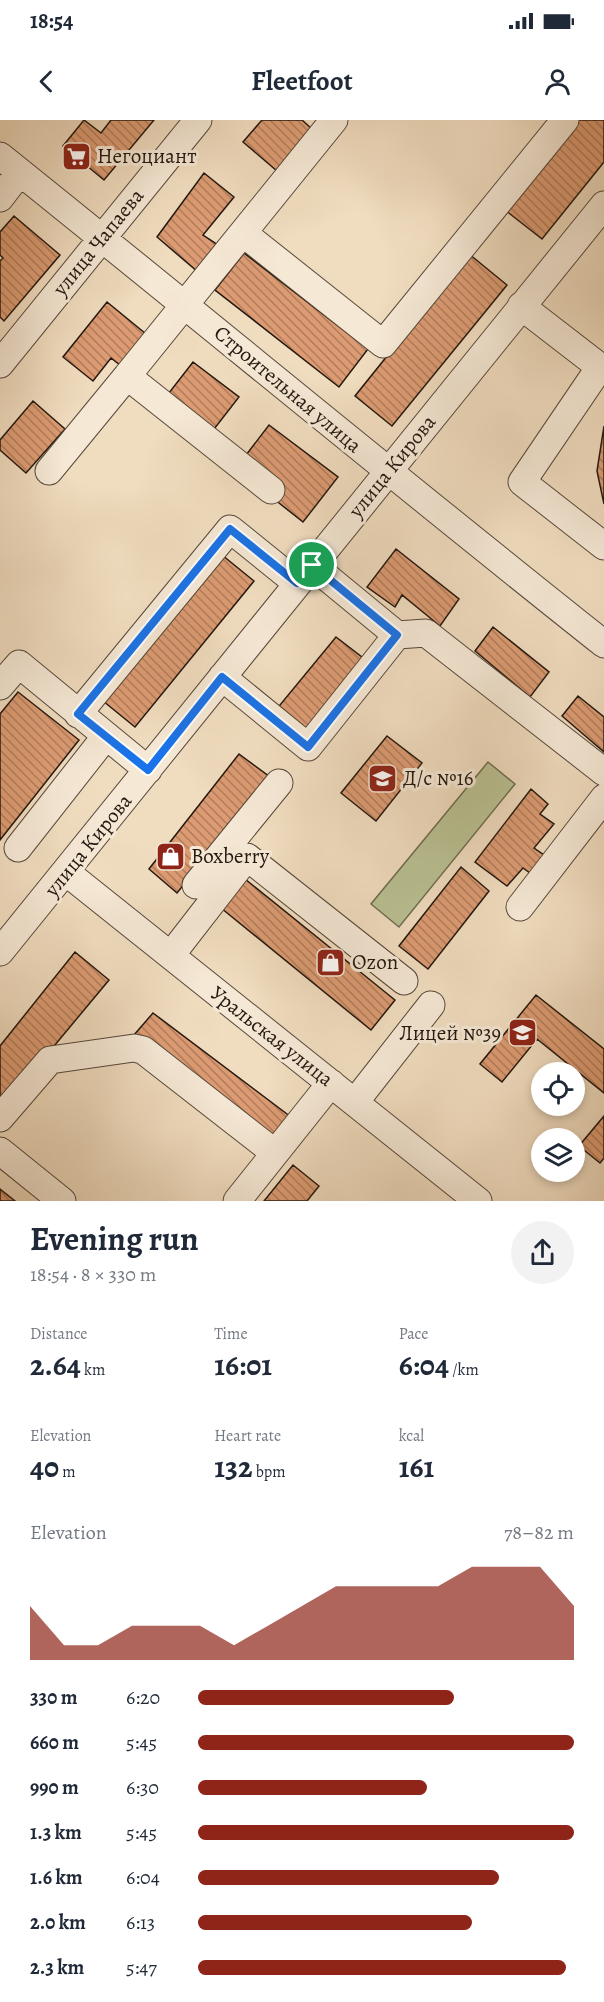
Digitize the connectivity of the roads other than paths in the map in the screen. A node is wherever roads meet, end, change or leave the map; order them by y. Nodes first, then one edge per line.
1 (198, 120) edge
2 (334, 120) edge
3 (565, 120) edge
4 (10, 164) edge
5 (0, 198) edge
6 (604, 205) edge
7 (243, 233) junction
8 (101, 237) junction
9 (184, 304) junction
10 (521, 306) junction
11 (0, 364) edge
12 (127, 376) junction
13 (49, 471) dead end
14 (387, 472) junction
15 (271, 490) dead end
16 (604, 546) edge
17 (304, 574) junction
18 (397, 635) junction
19 (604, 644) edge
20 (222, 677) junction
21 (0, 686) edge
22 (78, 714) junction
23 (106, 736) junction
24 (148, 770) junction
25 (604, 772) edge
26 (279, 783) dead end
27 (604, 798) edge
28 (240, 831) junction
29 (18, 848) dead end
30 (247, 857) junction
31 (66, 872) junction
32 (196, 885) dead end
33 (520, 907) dead end
34 (0, 952) edge
35 (171, 955) junction
36 (404, 981) dead end
37 (431, 1005) dead end
38 (331, 1083) junction
39 (355, 1102) junction
40 (0, 1118) edge
41 (0, 1151) edge
42 (275, 1153) junction
43 (62, 1201) edge
44 (237, 1201) edge
45 (478, 1201) edge

1 - 8 street, улица Чапаева
2 - 7 street
3 - 7 street
4 - 5 street
4 - 8 street, Строительная улица
6 - 10 street, улица Кирова
7 - 9 street
8 - 9 street, Строительная улица
8 - 11 street, улица Чапаева
9 - 12 street
9 - 14 street, Строительная улица
10 - 14 street, улица Кирова
10 - 16 street
12 - 13 street
12 - 15 street
14 - 17 street, улица Кирова
14 - 19 street, Строительная улица
17 - 18 street
17 - 20 street, улица Кирова
17 - 22 street
18 - 20 street
18 - 25 street
20 - 24 street, улица Кирова
21 - 22 street
22 - 23 street
23 - 24 street
23 - 29 street
24 - 31 street, улица Кирова
26 - 28 street
27 - 33 street
28 - 30 street
28 - 32 street
30 - 35 street
30 - 36 street
31 - 34 street, улица Кирова
31 - 35 street, Уральская улица
35 - 38 street, Уральская улица
37 - 39 street
38 - 39 street, Уральская улица
38 - 42 street
39 - 45 street, Уральская улица
40 - 42 street
41 - 43 street
42 - 44 street

